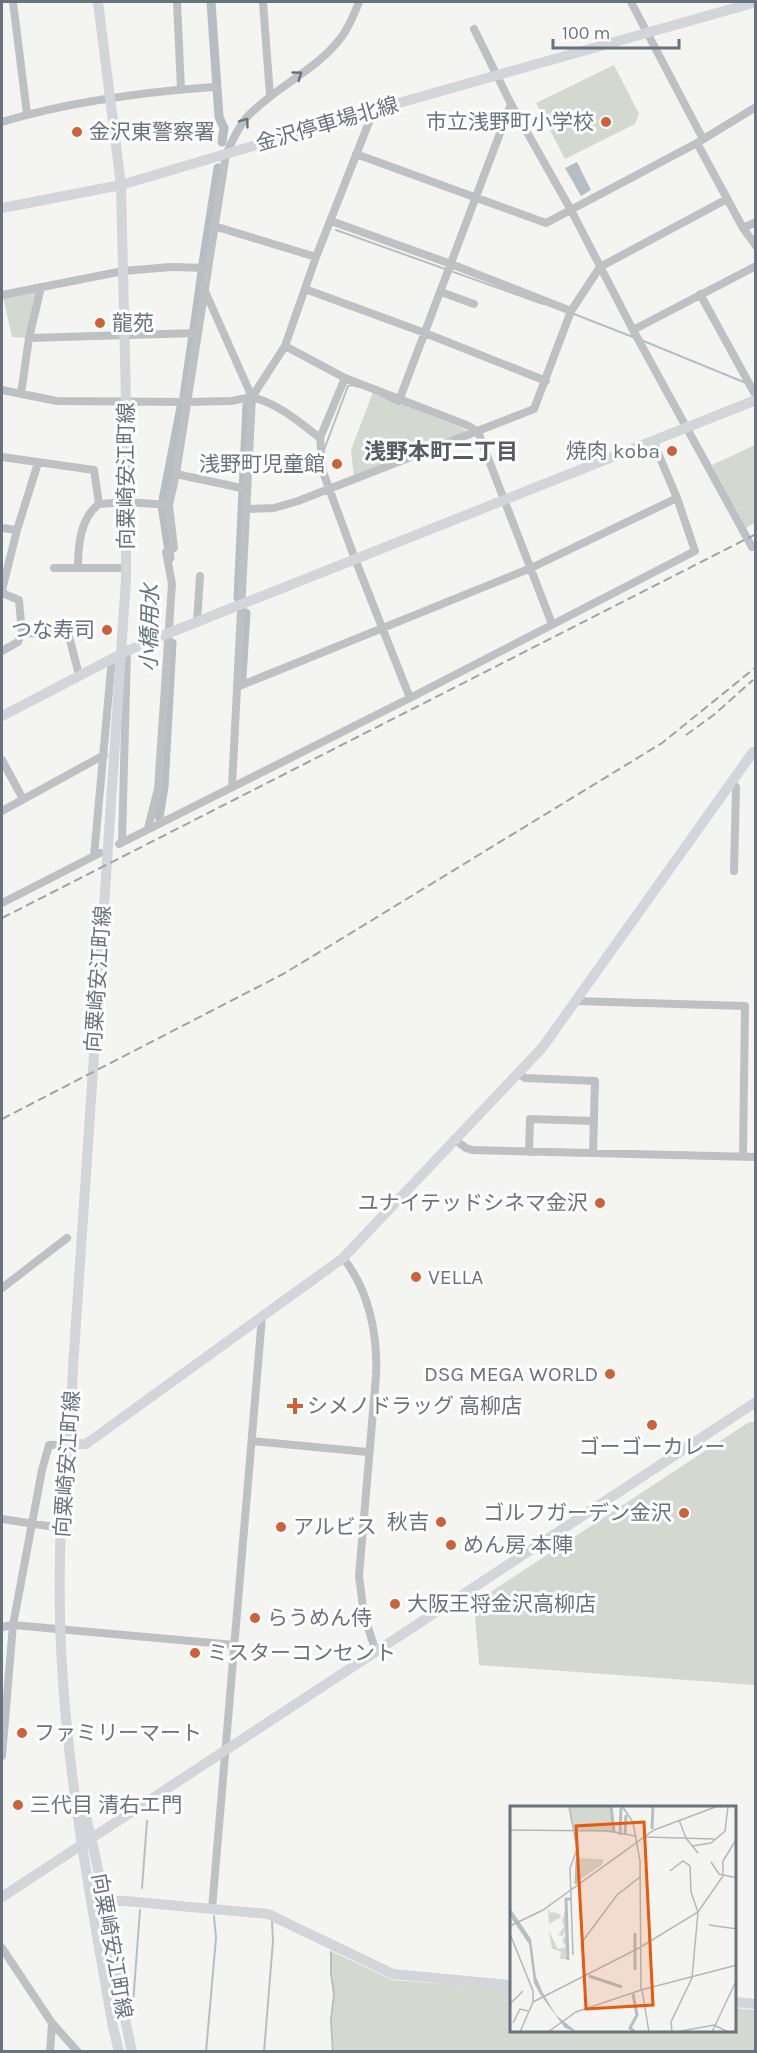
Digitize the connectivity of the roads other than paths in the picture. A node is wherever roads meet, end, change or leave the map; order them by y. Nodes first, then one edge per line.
1 (13, 2) edge
2 (98, 2) edge
3 (177, 2) edge
4 (263, 2) edge
5 (359, 2) edge
6 (631, 2) edge
7 (723, 2) edge
8 (756, 2) edge
9 (719, 13) junction
10 (474, 29) dead end
11 (647, 33) junction
12 (498, 75) junction
13 (213, 87) dead end
14 (181, 89) junction
15 (270, 96) junction
16 (111, 100) junction
17 (511, 104) junction
18 (756, 107) edge
19 (367, 112) junction
20 (27, 114) junction
21 (2, 122) edge
22 (700, 141) junction
23 (226, 154) junction
24 (357, 154) junction
25 (121, 185) junction
26 (476, 197) junction
27 (727, 199) junction
28 (2, 208) edge
29 (571, 210) junction
30 (331, 221) junction
31 (756, 222) edge
32 (214, 226) junction
33 (743, 228) junction
34 (756, 246) edge
35 (316, 257) junction
36 (451, 264) junction
37 (756, 266) edge
38 (600, 267) junction
39 (208, 268) junction
40 (123, 271) junction
41 (41, 287) junction
42 (204, 288) junction
43 (305, 289) junction
44 (441, 292) junction
45 (700, 294) junction
46 (2, 295) edge
47 (474, 304) dead end
48 (571, 311) junction
49 (633, 330) junction
50 (197, 333) junction
51 (425, 333) junction
52 (125, 334) junction
53 (29, 338) junction
54 (285, 346) junction
55 (345, 378) junction
56 (546, 381) junction
57 (2, 390) edge
58 (21, 393) junction
59 (252, 397) junction
60 (400, 398) junction
61 (756, 398) edge
62 (126, 401) junction
63 (186, 402) junction
64 (687, 428) junction
65 (478, 432) junction
66 (320, 438) junction
67 (653, 441) junction
68 (2, 457) edge
69 (38, 463) junction
70 (176, 474) junction
71 (246, 489) junction
72 (329, 489) junction
73 (677, 498) junction
74 (505, 500) junction
75 (127, 502) junction
76 (99, 504) junction
77 (169, 505) junction
78 (246, 509) junction
79 (2, 528) edge
80 (16, 530) junction
81 (752, 547) dead end
82 (355, 559) junction
83 (54, 568) dead end
84 (78, 568) junction
85 (125, 568) junction
86 (531, 568) junction
87 (200, 576) dead end
88 (2, 592) edge
89 (243, 604) junction
90 (197, 622) junction
91 (552, 624) junction
92 (383, 628) junction
93 (22, 633) junction
94 (168, 633) junction
95 (2, 651) edge
96 (119, 655) junction
97 (79, 675) junction
98 (237, 687) junction
99 (410, 698) junction
100 (2, 716) edge
101 (755, 748) edge
102 (104, 755) junction
103 (2, 760) edge
104 (732, 782) junction
105 (232, 786) junction
106 (23, 799) junction
107 (2, 811) edge
108 (148, 828) junction
109 (734, 871) dead end
110 (2, 903) edge
111 (575, 1001) junction
112 (745, 1036) junction
113 (756, 1037) edge
114 (518, 1072) junction
115 (594, 1121) junction
116 (454, 1139) junction
117 (529, 1152) junction
118 (593, 1153) junction
119 (742, 1156) junction
120 (756, 1157) edge
121 (67, 1238) dead end
122 (343, 1258) junction
123 (2, 1288) edge
124 (262, 1317) junction
125 (756, 1402) edge
126 (252, 1441) junction
127 (69, 1445) junction
128 (368, 1452) junction
129 (2, 1519) edge
130 (31, 1524) junction
131 (61, 1528) junction
132 (13, 1625) junction
133 (2, 1627) edge
134 (61, 1629) junction
135 (235, 1645) junction
136 (376, 1652) junction
137 (226, 1750) junction
138 (2, 1756) edge
139 (73, 1772) junction
140 (92, 1837) junction
141 (81, 1845) junction
142 (6, 1890) edge
143 (2, 1897) edge
144 (105, 1901) junction
145 (212, 1909) junction
146 (2, 1948) edge
147 (510, 1985) edge
148 (736, 2002) edge
149 (756, 2004) edge
150 (52, 2024) junction
151 (50, 2052) edge
152 (78, 2052) edge
153 (119, 2052) edge
154 (132, 2052) edge

1 - 20 street
2 - 16 street, 向粟崎安江町線
3 - 14 street
4 - 15 street
15 -> 5 street
6 - 11 street
7 - 9 street
8 - 9 street, 金沢停車場北線
9 - 11 street, 金沢停車場北線
10 - 12 street
11 - 12 street, 金沢停車場北線
11 - 22 street
12 - 17 street
12 - 19 street, 金沢停車場北線
13 - 14 street
14 - 16 street
23 -> 15 street
16 - 20 street
16 - 25 street, 向粟崎安江町線
17 - 26 street
17 - 29 street
18 - 22 street
19 - 23 street, 金沢停車場北線
19 - 24 street
20 - 21 street
22 - 27 street
22 - 29 street
23 - 25 street, 金沢停車場北線
23 - 32 street
24 - 26 street
24 - 30 street
25 - 28 street, 金沢停車場北線
25 - 40 street, 向粟崎安江町線
26 - 29 street
26 - 36 street
27 - 33 street
27 - 38 street
29 - 38 street
30 - 35 street
30 - 36 street
31 - 33 street
32 - 35 street
32 - 39 street
33 - 34 street
35 - 43 street
36 - 44 street
36 - 48 street
37 - 45 street
38 - 48 street
38 - 49 street
39 - 40 street
39 - 42 street
40 - 41 street
40 - 52 street, 向粟崎安江町線
41 - 46 street
41 - 53 street
42 - 50 street
42 - 59 street
43 - 51 street
43 - 54 street
44 - 47 street
44 - 51 street
45 - 49 street
45 - 61 street
48 - 56 street
49 - 64 street
50 - 52 street
50 - 63 street
51 - 56 street
51 - 60 street
52 - 53 street
52 - 62 street, 向粟崎安江町線
53 - 58 street
54 - 55 street
54 - 59 street
55 - 60 street
55 - 66 street
56 - 65 street
57 - 58 street
58 - 62 street
59 - 63 street
59 - 66 street
59 - 71 street
60 - 65 street
61 - 64 street
62 - 63 street
62 - 75 street, 向粟崎安江町線
63 - 70 street
64 - 67 street
64 - 81 street
65 - 72 street
65 - 74 street
66 - 72 street
67 - 73 street
67 - 74 street
68 - 69 street
69 - 76 street
69 - 80 street
70 - 71 street
70 - 77 street
71 - 78 street
72 - 78 street
72 - 82 street
73 - 86 street
73 - 91 street
74 - 82 street
74 - 86 street
75 - 76 street
75 - 77 street
75 - 85 street, 向粟崎安江町線
76 - 84 street
77 - 94 street
78 - 89 street
79 - 80 street
80 - 88 street
82 - 89 street
82 - 92 street
83 - 84 street
84 - 85 street
85 - 96 street, 向粟崎安江町線
86 - 91 street
86 - 92 street
87 - 90 street
88 - 93 street
89 - 90 street
89 - 98 street
90 - 94 street
91 - 99 street
92 - 98 street
92 - 99 street
93 - 95 street
93 - 97 street
94 - 96 street
94 - 108 street
96 - 97 street
96 - 102 street
96 - 108 street
96 - 127 street, 向粟崎安江町線
97 - 100 street
98 - 105 street
99 - 105 street
101 - 104 street
102 - 106 street
102 - 110 street
103 - 106 street
104 - 109 street
104 - 111 street
105 - 108 street
106 - 107 street
111 - 112 street
111 - 114 street
112 - 113 street
112 - 119 street
114 - 115 street
114 - 116 street
115 - 117 street
115 - 118 street
116 - 117 street
116 - 122 street
117 - 118 street
118 - 119 street
119 - 120 street
121 - 123 street
122 - 124 street
122 - 128 street
124 - 126 street
124 - 127 street
125 - 136 street
126 - 128 street
126 - 135 street
127 - 130 street
127 - 131 street, 向粟崎安江町線
128 - 136 street
129 - 130 street
130 - 131 street
130 - 132 street
131 - 134 street, 向粟崎安江町線
132 - 133 street
132 - 134 street
132 - 138 street
134 - 135 street
134 - 139 street, 向粟崎安江町線
135 - 137 street
136 - 137 street
137 - 140 street
137 - 145 street
139 - 140 street, 向粟崎安江町線
139 - 141 street, 向粟崎安江町線
140 - 141 street
140 - 144 street, 向粟崎安江町線
141 - 142 street
141 - 153 street, 向粟崎安江町線
142 - 143 street
144 - 145 street
144 - 154 street, 向粟崎安江町線
145 - 147 street
146 - 150 street
148 - 149 street
150 - 151 street
150 - 152 street

